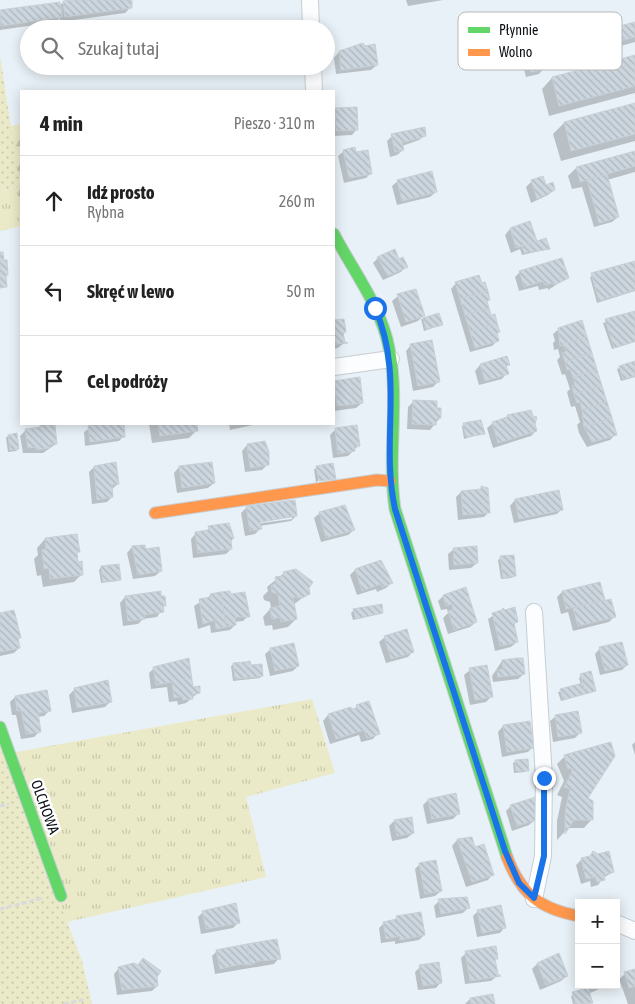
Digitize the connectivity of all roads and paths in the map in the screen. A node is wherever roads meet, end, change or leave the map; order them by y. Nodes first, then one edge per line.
1 (310, 0) edge
2 (311, 20) edge
3 (313, 75) edge
4 (314, 90) edge
5 (335, 236) edge
6 (390, 359) junction
7 (335, 367) edge
8 (390, 482) junction
9 (155, 513) dead end
10 (534, 612) dead end
11 (0, 728) edge
12 (61, 895) joint
13 (534, 898) junction
14 (0, 909) edge
15 (575, 916) edge
16 (620, 925) edge
17 (635, 931) edge
18 (86, 999) dead end
19 (64, 1004) edge

1 - 2 street
3 - 4 street
5 - 6 street
6 - 7 street
6 - 8 street
8 - 9 street
8 - 13 street
10 - 13 street
11 - 12 street, OLCHOWA
12 - 14 path
13 - 15 street
16 - 17 street
18 - 19 path

